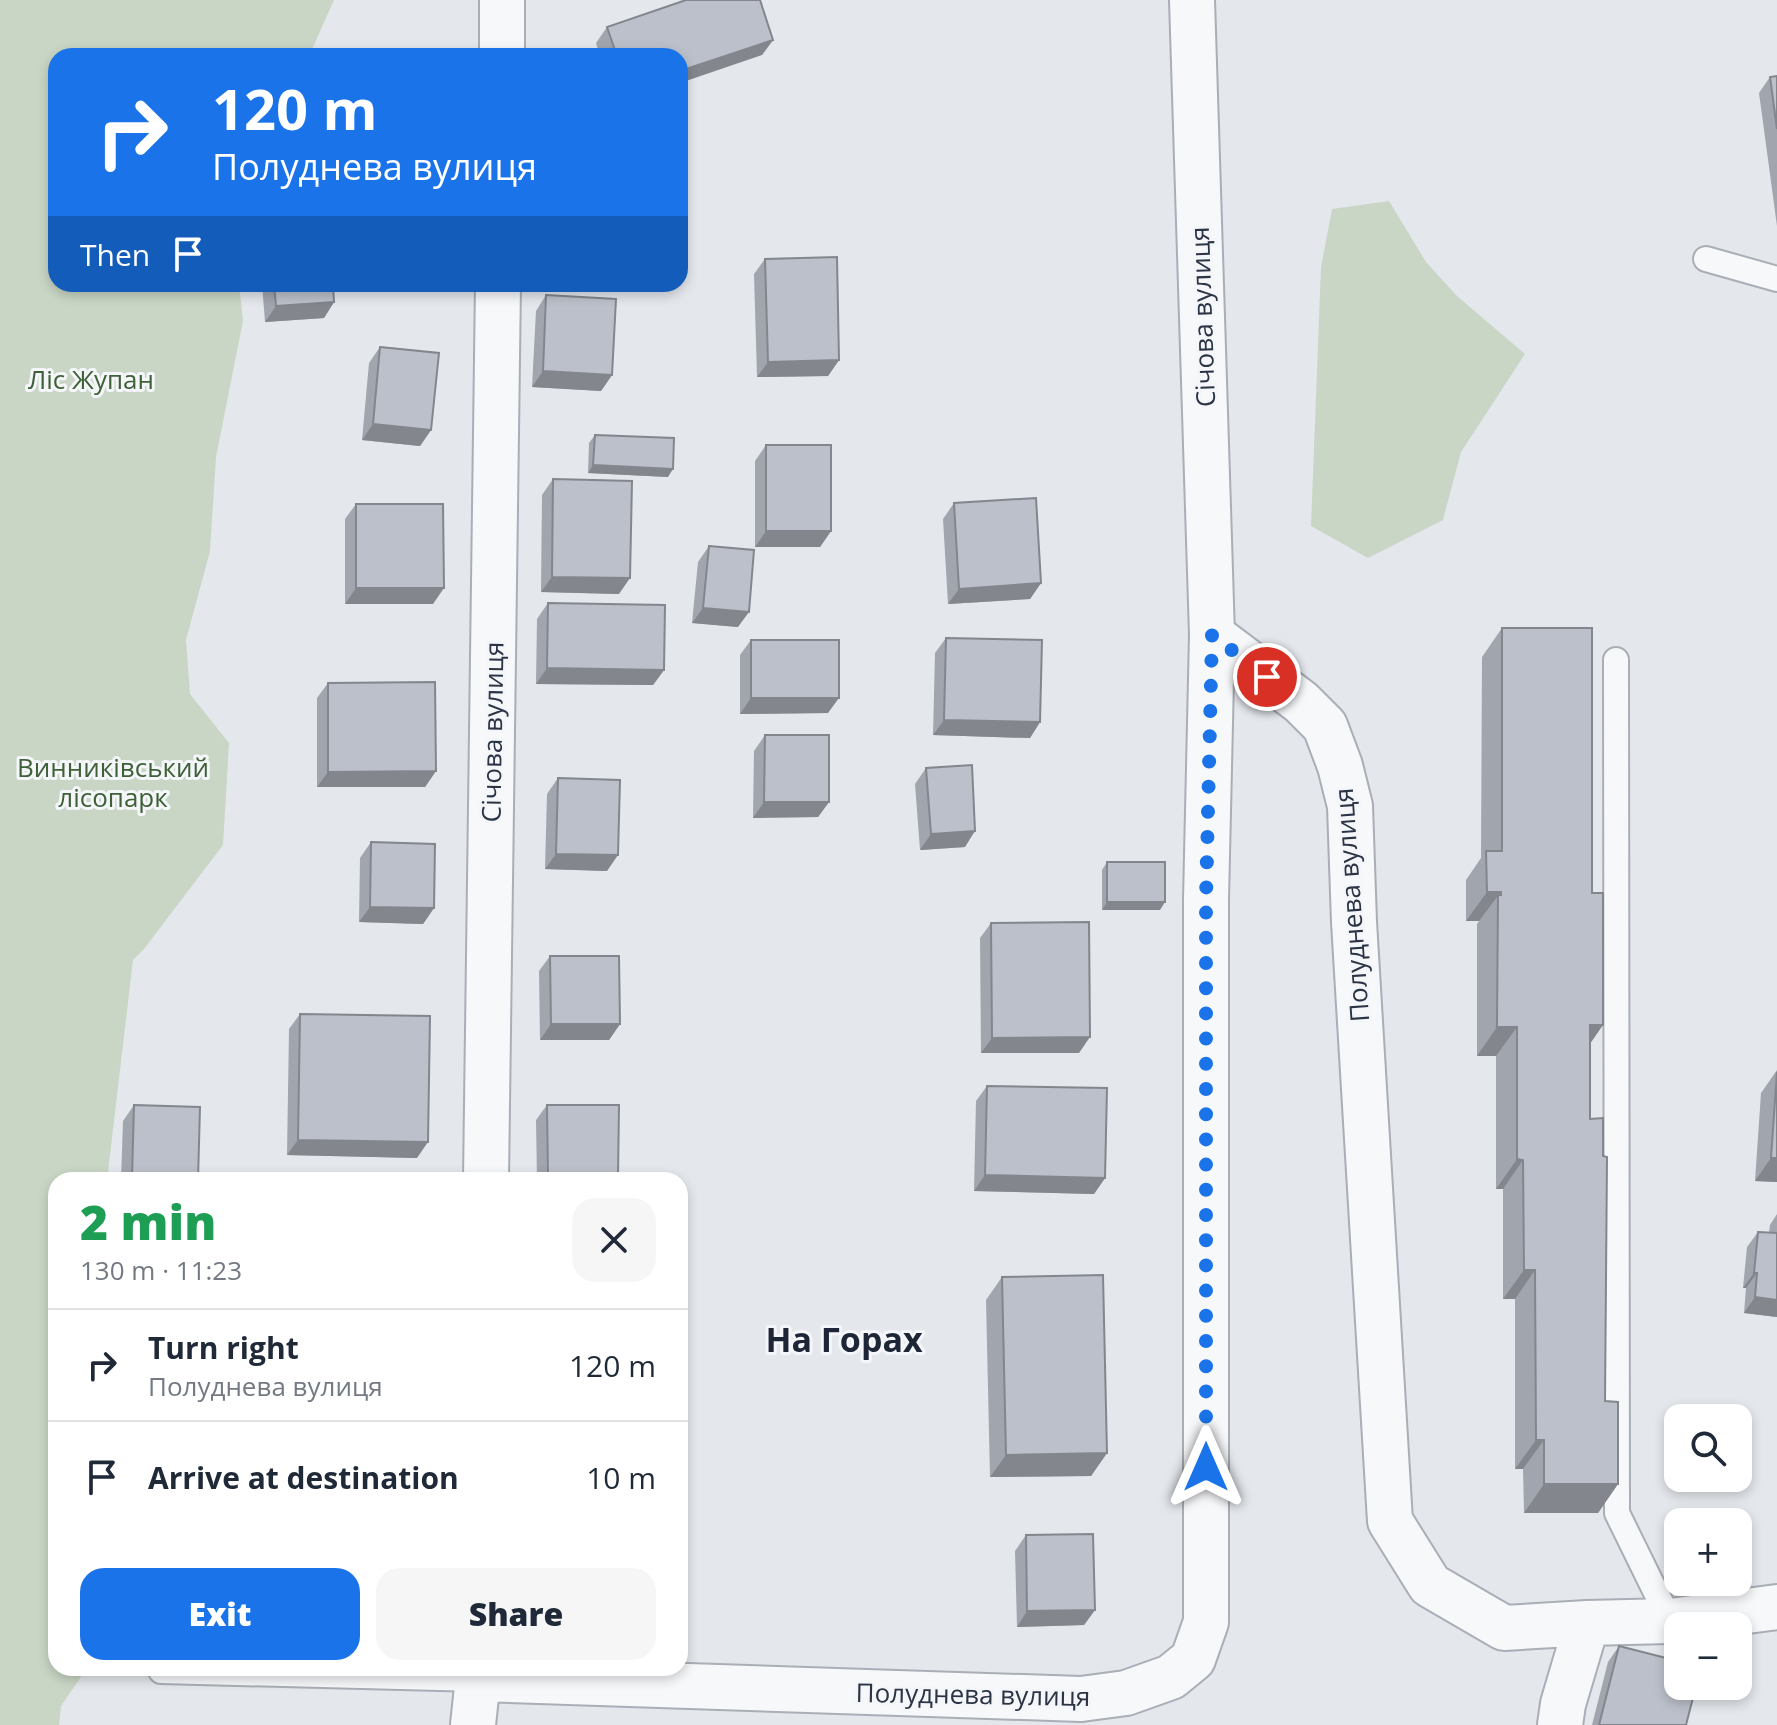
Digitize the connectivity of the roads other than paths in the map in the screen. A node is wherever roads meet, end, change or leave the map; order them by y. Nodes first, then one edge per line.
1 (502, 0) edge
2 (1192, 0) edge
3 (502, 48) edge
4 (1706, 259) dead end
5 (1777, 279) edge
6 (498, 292) edge
7 (1212, 635) junction
8 (1616, 660) dead end
9 (486, 1172) edge
10 (1777, 1607) edge
11 (1666, 1612) edge
12 (1739, 1612) edge
13 (1664, 1621) edge
14 (1587, 1623) junction
15 (479, 1676) edge
16 (511, 1676) edge
17 (1079, 1712) edge
18 (473, 1725) edge
19 (1560, 1725) edge

1 - 3 street
2 - 7 street, Січова вулиця
4 - 5 lane
6 - 9 street, Січова вулиця
7 - 14 street, Полуднева вулиця
7 - 17 street, Полуднева вулиця
8 - 11 lane
10 - 12 street, Полуднева вулиця
13 - 14 street, Полуднева вулиця
14 - 19 street
15 - 18 street
16 - 17 street, Полуднева вулиця

